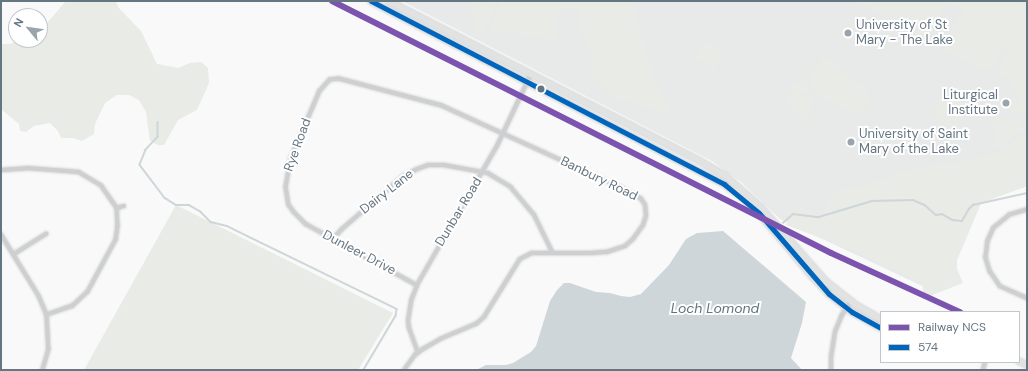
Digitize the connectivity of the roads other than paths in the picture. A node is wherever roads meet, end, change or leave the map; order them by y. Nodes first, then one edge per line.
1 (371, 1) edge
2 (389, 1) edge
3 (531, 74) junction
4 (339, 79) joint
5 (527, 81) junction
6 (502, 134) junction
7 (1, 170) edge
8 (483, 172) junction
9 (124, 206) dead end
10 (117, 208) junction
11 (1027, 210) edge
12 (302, 221) joint
13 (1, 234) edge
14 (46, 234) dead end
15 (333, 239) junction
16 (553, 253) junction
17 (14, 254) junction
18 (417, 285) junction
19 (1027, 298) edge
20 (850, 301) junction
21 (846, 308) junction
22 (47, 315) junction
23 (880, 318) edge
24 (880, 327) edge
25 (418, 353) junction
26 (43, 370) edge
27 (404, 370) edge
28 (832, 370) edge

1 - 5 main road
2 - 3 main road
3 - 5 street, Dunbar Road
3 - 20 main road
4 - 6 street, Banbury Road
4 - 12 street, Rye Road
5 - 6 street, Dunbar Road
5 - 21 main road
6 - 8 street, Dunbar Road
6 - 16 street, Banbury Road
7 - 10 street
8 - 15 street, Dairy Lane
8 - 16 street, Dairy Lane
8 - 18 street, Dunbar Road
9 - 10 street
10 - 22 street
11 - 19 street
12 - 15 street, Dunleer Drive
13 - 17 street
14 - 17 street
15 - 18 street, Dunleer Drive
16 - 25 street, Banbury Road
17 - 22 street
18 - 25 street, Dunbar Road
20 - 21 street
20 - 23 main road
21 - 24 main road
21 - 28 street
22 - 26 street
25 - 27 street, Banbury Road

